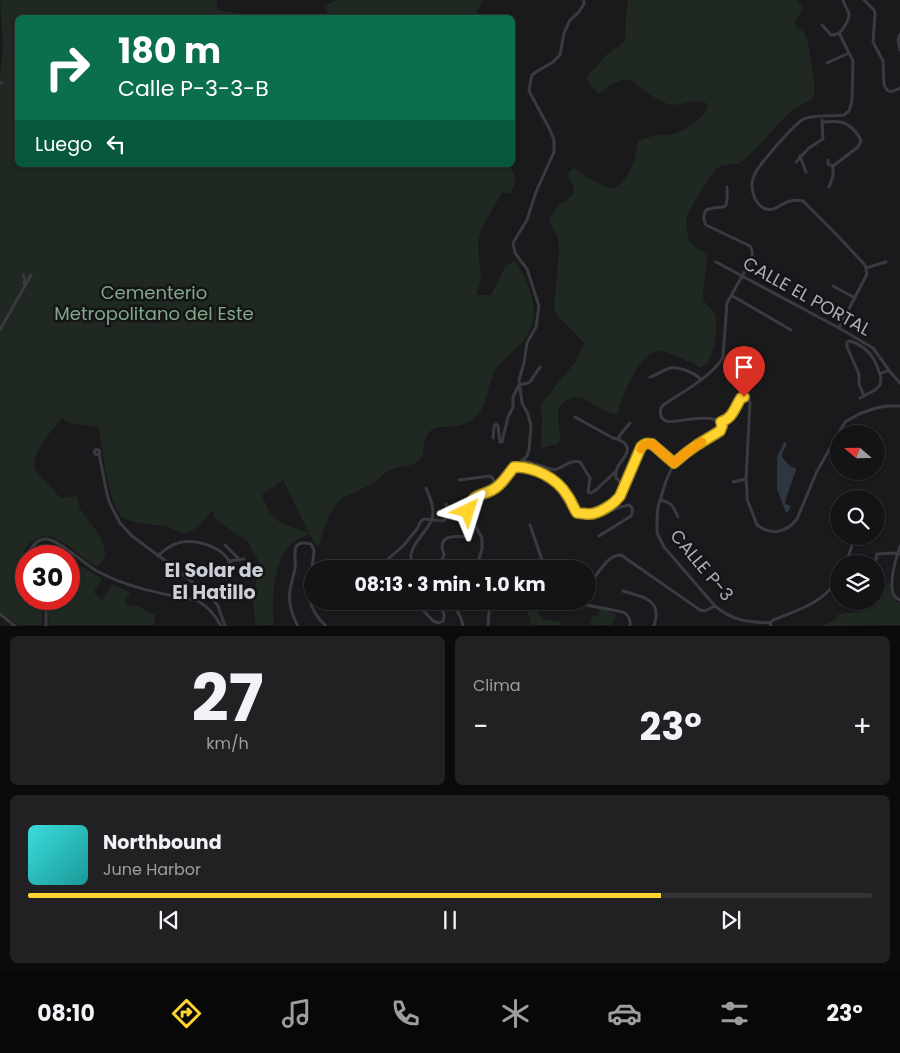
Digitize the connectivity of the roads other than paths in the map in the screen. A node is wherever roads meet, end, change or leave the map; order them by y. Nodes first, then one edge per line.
1 (584, 0) edge
2 (843, 0) edge
3 (864, 0) edge
4 (822, 25) dead end
5 (839, 33) junction
6 (900, 34) edge
7 (900, 50) edge
8 (849, 53) junction
9 (827, 63) dead end
10 (900, 88) edge
11 (822, 119) junction
12 (800, 156) junction
13 (828, 160) dead end
14 (796, 162) dead end
15 (834, 166) junction
16 (806, 172) dead end
17 (829, 186) dead end
18 (727, 187) dead end
19 (716, 262) dead end
20 (886, 262) dead end
21 (866, 268) junction
22 (24, 275) dead end
23 (31, 275) dead end
24 (742, 276) junction
25 (833, 286) dead end
26 (23, 288) junction
27 (731, 295) junction
28 (854, 298) junction
29 (839, 328) junction
30 (0, 330) edge
31 (791, 330) dead end
32 (540, 367) dead end
33 (888, 370) junction
34 (880, 374) junction
35 (650, 377) dead end
36 (701, 379) junction
37 (900, 383) edge
38 (519, 385) junction
39 (900, 406) edge
40 (575, 418) dead end
41 (630, 422) dead end
42 (721, 422) junction
43 (494, 438) dead end
44 (618, 439) junction
45 (99, 454) dead end
46 (522, 460) junction
47 (674, 463) junction
48 (514, 467) junction
49 (615, 472) junction
50 (746, 479) junction
51 (459, 480) dead end
52 (733, 482) dead end
53 (626, 485) junction
54 (426, 488) dead end
55 (478, 495) junction
56 (660, 500) junction
57 (446, 504) dead end
58 (468, 511) junction
59 (591, 514) junction
60 (678, 517) dead end
61 (432, 520) junction
62 (530, 525) dead end
63 (599, 536) dead end
64 (35, 545) edge
65 (60, 545) edge
66 (225, 545) dead end
67 (900, 546) edge
68 (899, 554) edge
69 (877, 555) edge
70 (158, 556) junction
71 (244, 559) dead end
72 (80, 560) edge
73 (229, 560) junction
74 (240, 560) junction
75 (387, 560) edge
76 (410, 560) edge
77 (441, 560) edge
78 (479, 560) edge
79 (542, 560) edge
80 (231, 566) dead end
81 (596, 577) edge
82 (203, 590) junction
83 (830, 591) edge
84 (623, 592) dead end
85 (900, 600) edge
86 (198, 601) junction
87 (715, 606) junction
88 (596, 607) edge
89 (46, 610) edge
90 (423, 610) edge
91 (442, 610) edge
92 (457, 610) edge
93 (489, 610) edge
94 (0, 614) edge
95 (771, 624) edge
96 (15, 626) edge
97 (46, 626) edge
98 (221, 626) edge
99 (225, 626) edge
100 (298, 626) edge
101 (326, 626) edge
102 (464, 626) edge
103 (488, 626) edge
104 (630, 626) edge
105 (654, 626) edge

1 - 38 street
2 - 5 street
3 - 10 street
4 - 5 street
5 - 8 street
6 - 7 street
8 - 9 street
8 - 11 street
11 - 12 street
11 - 15 street
11 - 21 street
12 - 14 street
12 - 16 street
13 - 15 street
15 - 17 street
18 - 24 street
19 - 24 street, CALLE EL PORTAL
20 - 21 street
21 - 28 street
22 - 26 street
23 - 26 street
24 - 27 street
24 - 29 street, CALLE EL PORTAL
25 - 28 street
26 - 30 street
27 - 31 street
27 - 36 street
28 - 29 street
29 - 33 street, CALLE EL PORTAL
32 - 38 street
33 - 34 street
33 - 37 street, CALLE EL PORTAL
34 - 34 street
35 - 36 street
36 - 42 street
38 - 43 street
38 - 46 street
39 - 50 street
40 - 44 street
41 - 44 street
42 - 47 street, CALLE P-3
42 - 50 street, CALLE P-3
44 - 49 street
45 - 70 street
46 - 48 street
46 - 49 street
47 - 53 street
47 - 56 street, CALLE P-3
48 - 55 street
48 - 59 street
49 - 53 street
50 - 52 street
51 - 55 street
53 - 59 street
54 - 61 street
55 - 58 street
56 - 60 street
56 - 87 street, CALLE P-3
57 - 61 street
58 - 77 street
58 - 78 street
59 - 63 street
61 - 75 street
61 - 76 street
62 - 79 street
64 - 65 street
66 - 74 street
67 - 68 street
68 - 69 street
68 - 85 street
70 - 73 street
70 - 82 street
71 - 74 street
72 - 86 street
73 - 74 street
73 - 80 street
81 - 87 street
82 - 86 street
82 - 99 street
83 - 95 street
84 - 105 street
86 - 98 street
87 - 95 street, CALLE P-3
88 - 104 street
89 - 97 street
90 - 91 street
92 - 102 street
93 - 103 street
94 - 96 street
100 - 101 street

